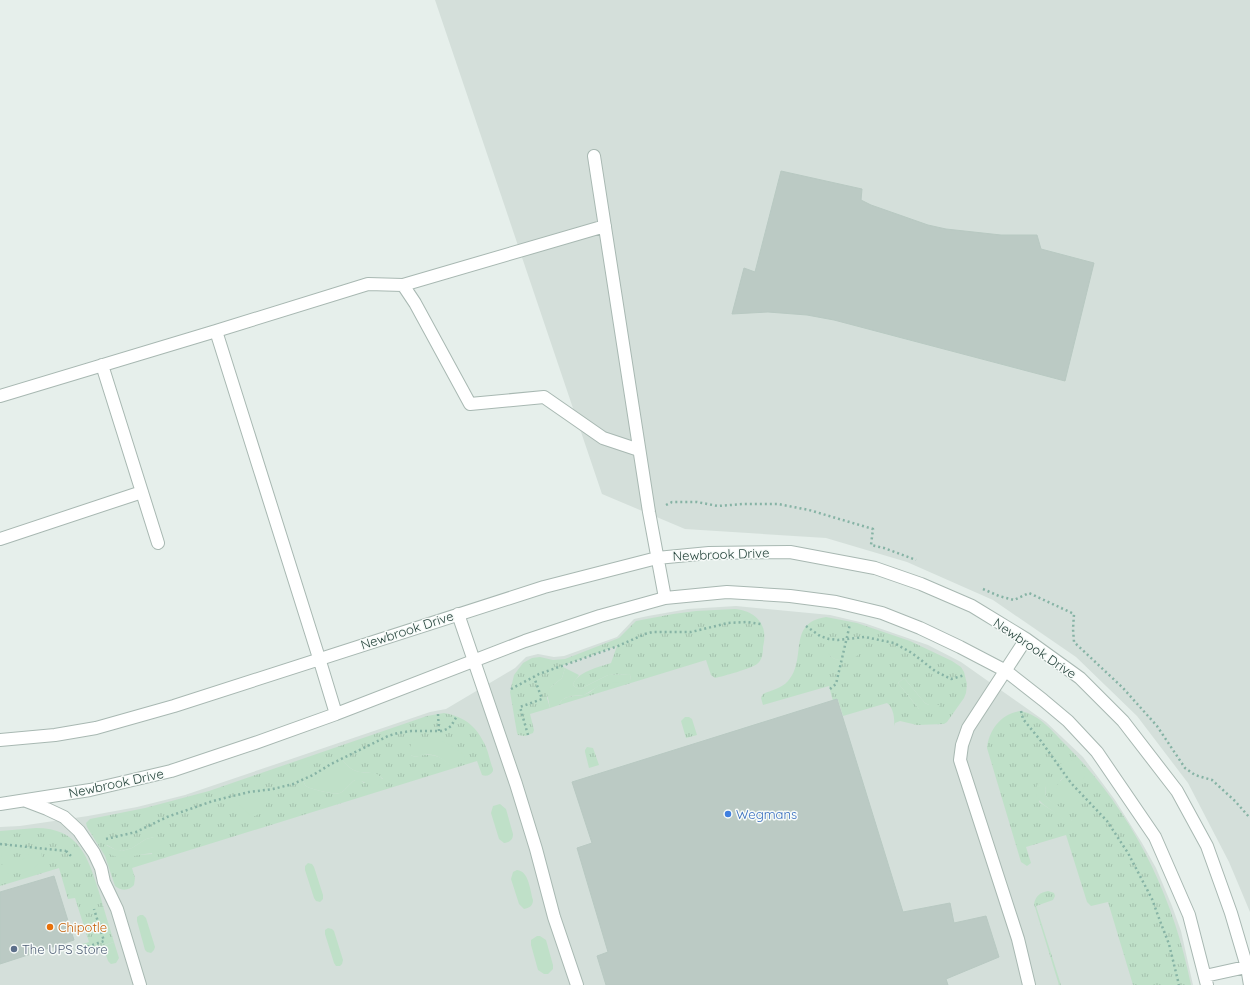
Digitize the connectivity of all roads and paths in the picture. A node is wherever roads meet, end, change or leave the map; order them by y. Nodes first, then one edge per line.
1 (594, 156) dead end
2 (605, 226) junction
3 (403, 285) junction
4 (216, 331) junction
5 (102, 365) junction
6 (0, 396) edge
7 (639, 450) junction
8 (142, 492) junction
9 (0, 539) edge
10 (158, 543) dead end
11 (657, 558) junction
12 (665, 598) junction
13 (458, 614) junction
14 (851, 621) dead end
15 (761, 624) dead end
16 (806, 626) dead end
17 (846, 639) junction
18 (1026, 639) junction
19 (319, 658) junction
20 (474, 662) junction
21 (1006, 671) junction
22 (965, 675) dead end
23 (534, 677) junction
24 (511, 689) dead end
25 (830, 689) dead end
26 (1021, 711) dead end
27 (336, 714) junction
28 (438, 714) dead end
29 (457, 716) dead end
30 (439, 731) junction
31 (528, 736) dead end
32 (0, 740) edge
33 (1185, 768) dead end
34 (25, 801) junction
35 (0, 804) edge
36 (1250, 818) edge
37 (104, 840) dead end
38 (0, 844) edge
39 (76, 860) dead end
40 (93, 906) dead end
41 (88, 946) junction
42 (78, 950) dead end
43 (89, 950) dead end
44 (1248, 966) edge
45 (1206, 981) edge
46 (140, 985) edge
47 (577, 985) edge
48 (1029, 985) edge
49 (1179, 985) edge
50 (1250, 985) edge

1 - 2 street
2 - 3 street
2 - 7 street
3 - 4 street
3 - 7 street
4 - 5 street
4 - 19 street
5 - 6 street
5 - 8 street
7 - 11 street
8 - 9 street
8 - 10 street
11 - 12 street
11 - 13 street, Newbrook Drive
11 - 18 street, Newbrook Drive
12 - 20 street, Newbrook Drive
12 - 21 street, Newbrook Drive
13 - 19 street, Newbrook Drive
13 - 20 street
14 - 17 path
15 - 23 path
16 - 17 path
17 - 22 path
17 - 25 path
18 - 21 street
18 - 44 street, Newbrook Drive
19 - 27 street
19 - 32 street, Newbrook Drive
20 - 27 street, Newbrook Drive
20 - 47 street
21 - 45 street, Newbrook Drive
21 - 48 street
23 - 24 path
23 - 31 path
26 - 49 path
27 - 34 street, Newbrook Drive
28 - 30 path
29 - 30 path
30 - 37 path
33 - 36 path
34 - 35 street, Newbrook Drive
34 - 46 street
38 - 39 path
40 - 41 path
41 - 42 path
41 - 43 path
44 - 45 street
44 - 50 street, Newbrook Drive

